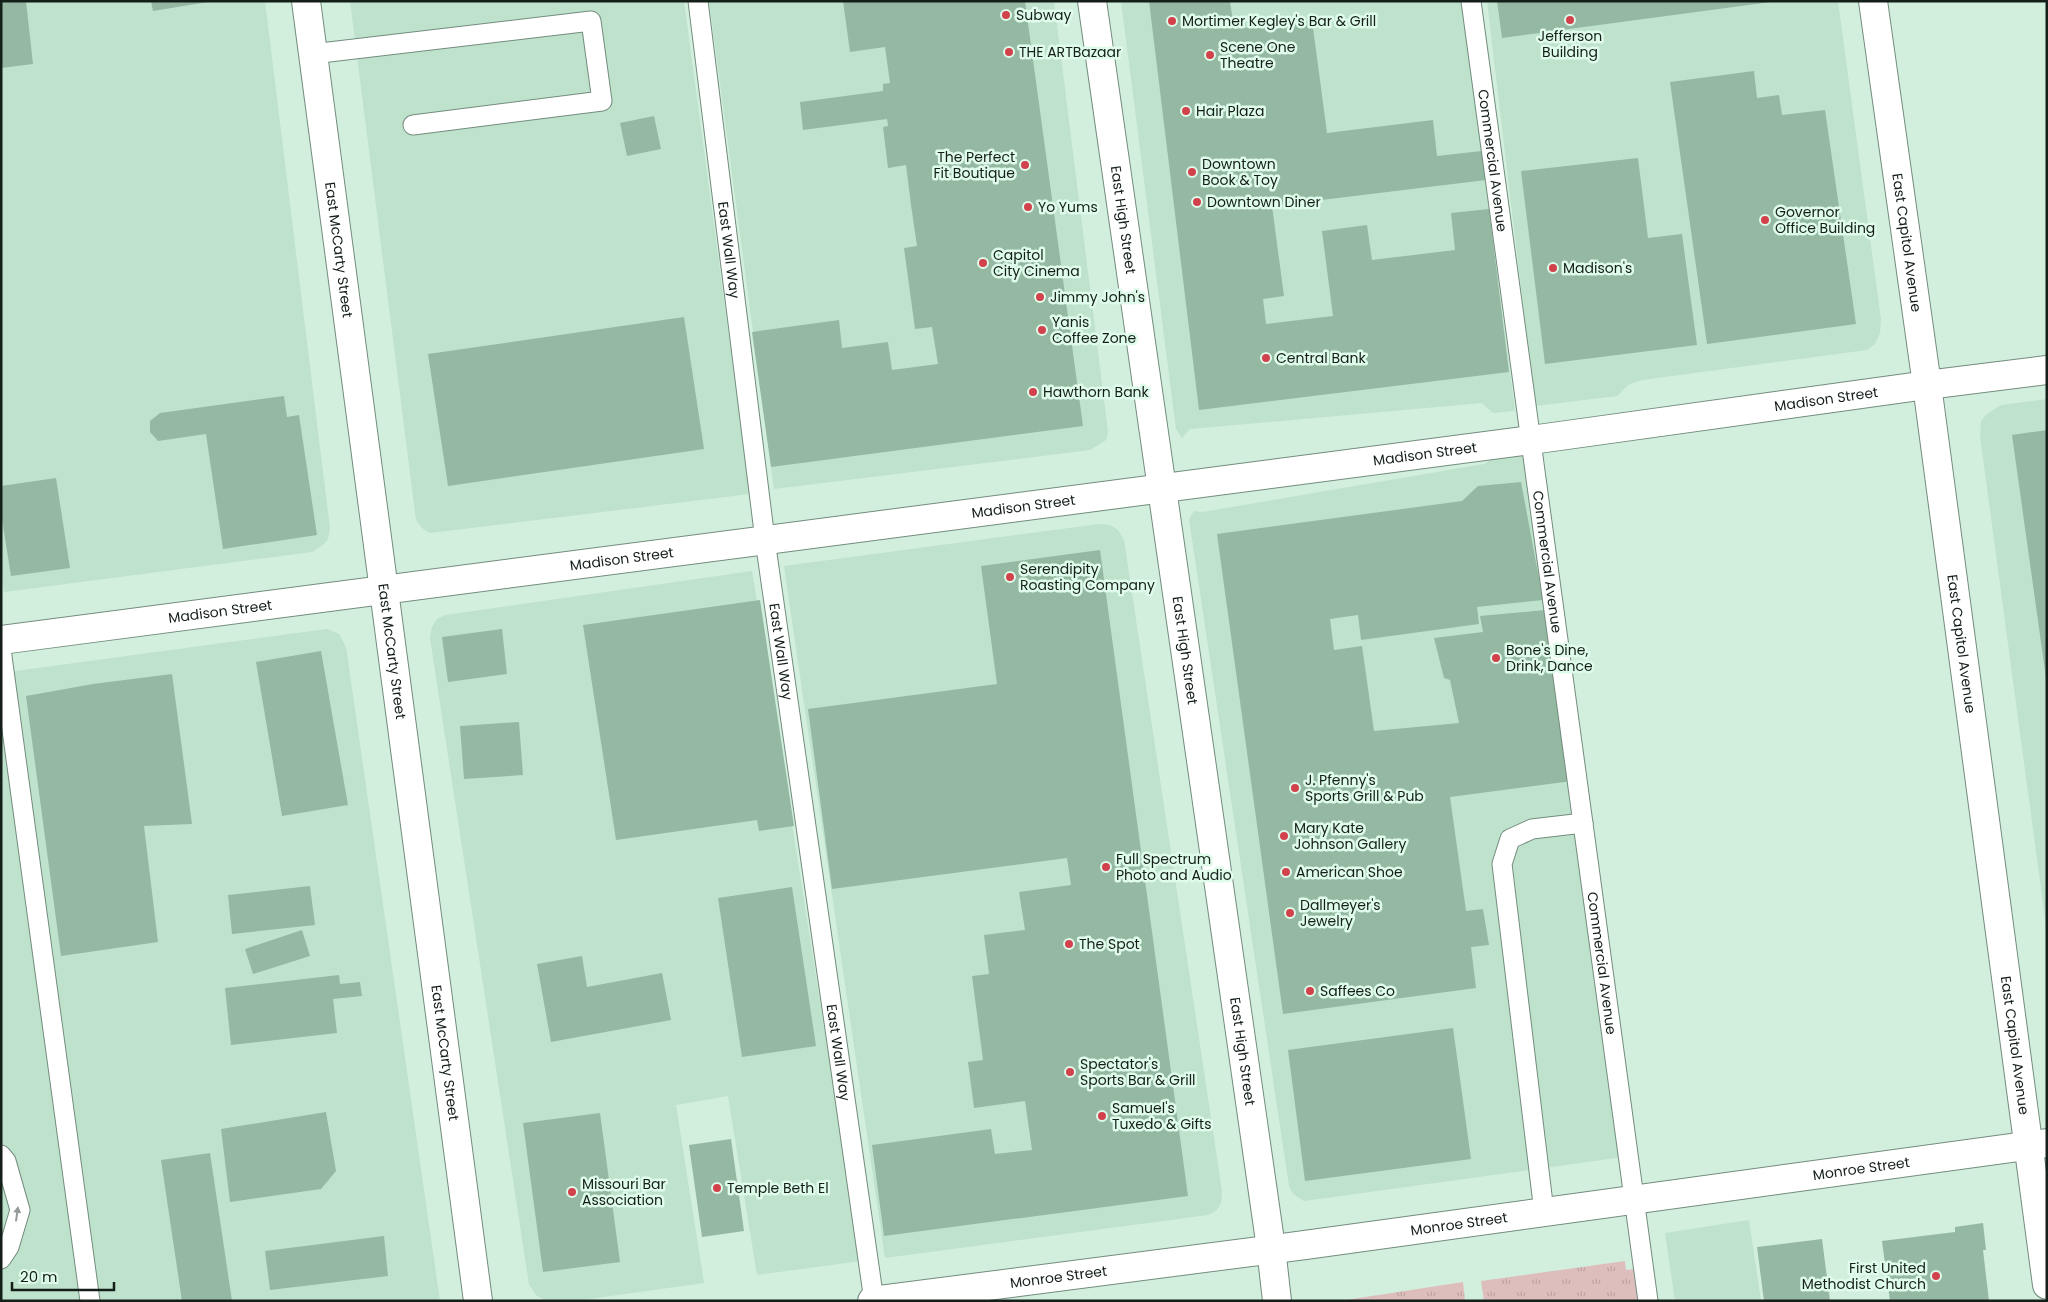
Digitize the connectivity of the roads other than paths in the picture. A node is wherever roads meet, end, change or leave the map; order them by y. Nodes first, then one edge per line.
1 (306, 1) edge
2 (698, 1) edge
3 (1092, 1) edge
4 (1471, 1) edge
5 (1873, 1) edge
6 (312, 54) junction
7 (413, 125) dead end
8 (2047, 370) edge
9 (1927, 385) junction
10 (1531, 440) junction
11 (1162, 488) junction
12 (765, 540) junction
13 (384, 590) junction
14 (1, 640) edge
15 (1, 649) edge
16 (1583, 823) junction
17 (2037, 1144) edge
18 (1, 1155) edge
19 (1635, 1200) junction
20 (1544, 1212) junction
21 (1271, 1248) junction
22 (1, 1259) edge
23 (2047, 1285) edge
24 (90, 1301) edge
25 (478, 1301) edge
26 (874, 1301) edge
27 (1277, 1301) edge
28 (1648, 1301) edge

1 - 6 main road, East McCarty Street
2 - 12 lane, East Wall Way
3 - 11 main road, East High Street
4 - 10 lane, Commercial Avenue
5 - 9 main road, East Capitol Avenue
6 - 7 lane
6 - 13 main road, East McCarty Street
8 - 9 main road, Madison Street
9 - 10 main road, Madison Street
9 - 17 main road, East Capitol Avenue
10 - 11 main road, Madison Street
10 - 16 lane, Commercial Avenue
11 - 12 main road, Madison Street
11 - 21 main road, East High Street
12 - 13 main road, Madison Street
12 - 26 lane, East Wall Way
13 - 14 main road, Madison Street
13 - 25 main road, East McCarty Street
15 - 24 lane
16 - 19 lane, Commercial Avenue
16 - 20 lane
17 - 19 main road, Monroe Street
17 - 23 main road, East Capitol Avenue
22 -> 18 lane
19 - 20 main road, Monroe Street
19 - 28 lane, Commercial Avenue
20 - 21 main road, Monroe Street
21 - 26 main road, Monroe Street
21 - 27 main road, East High Street

